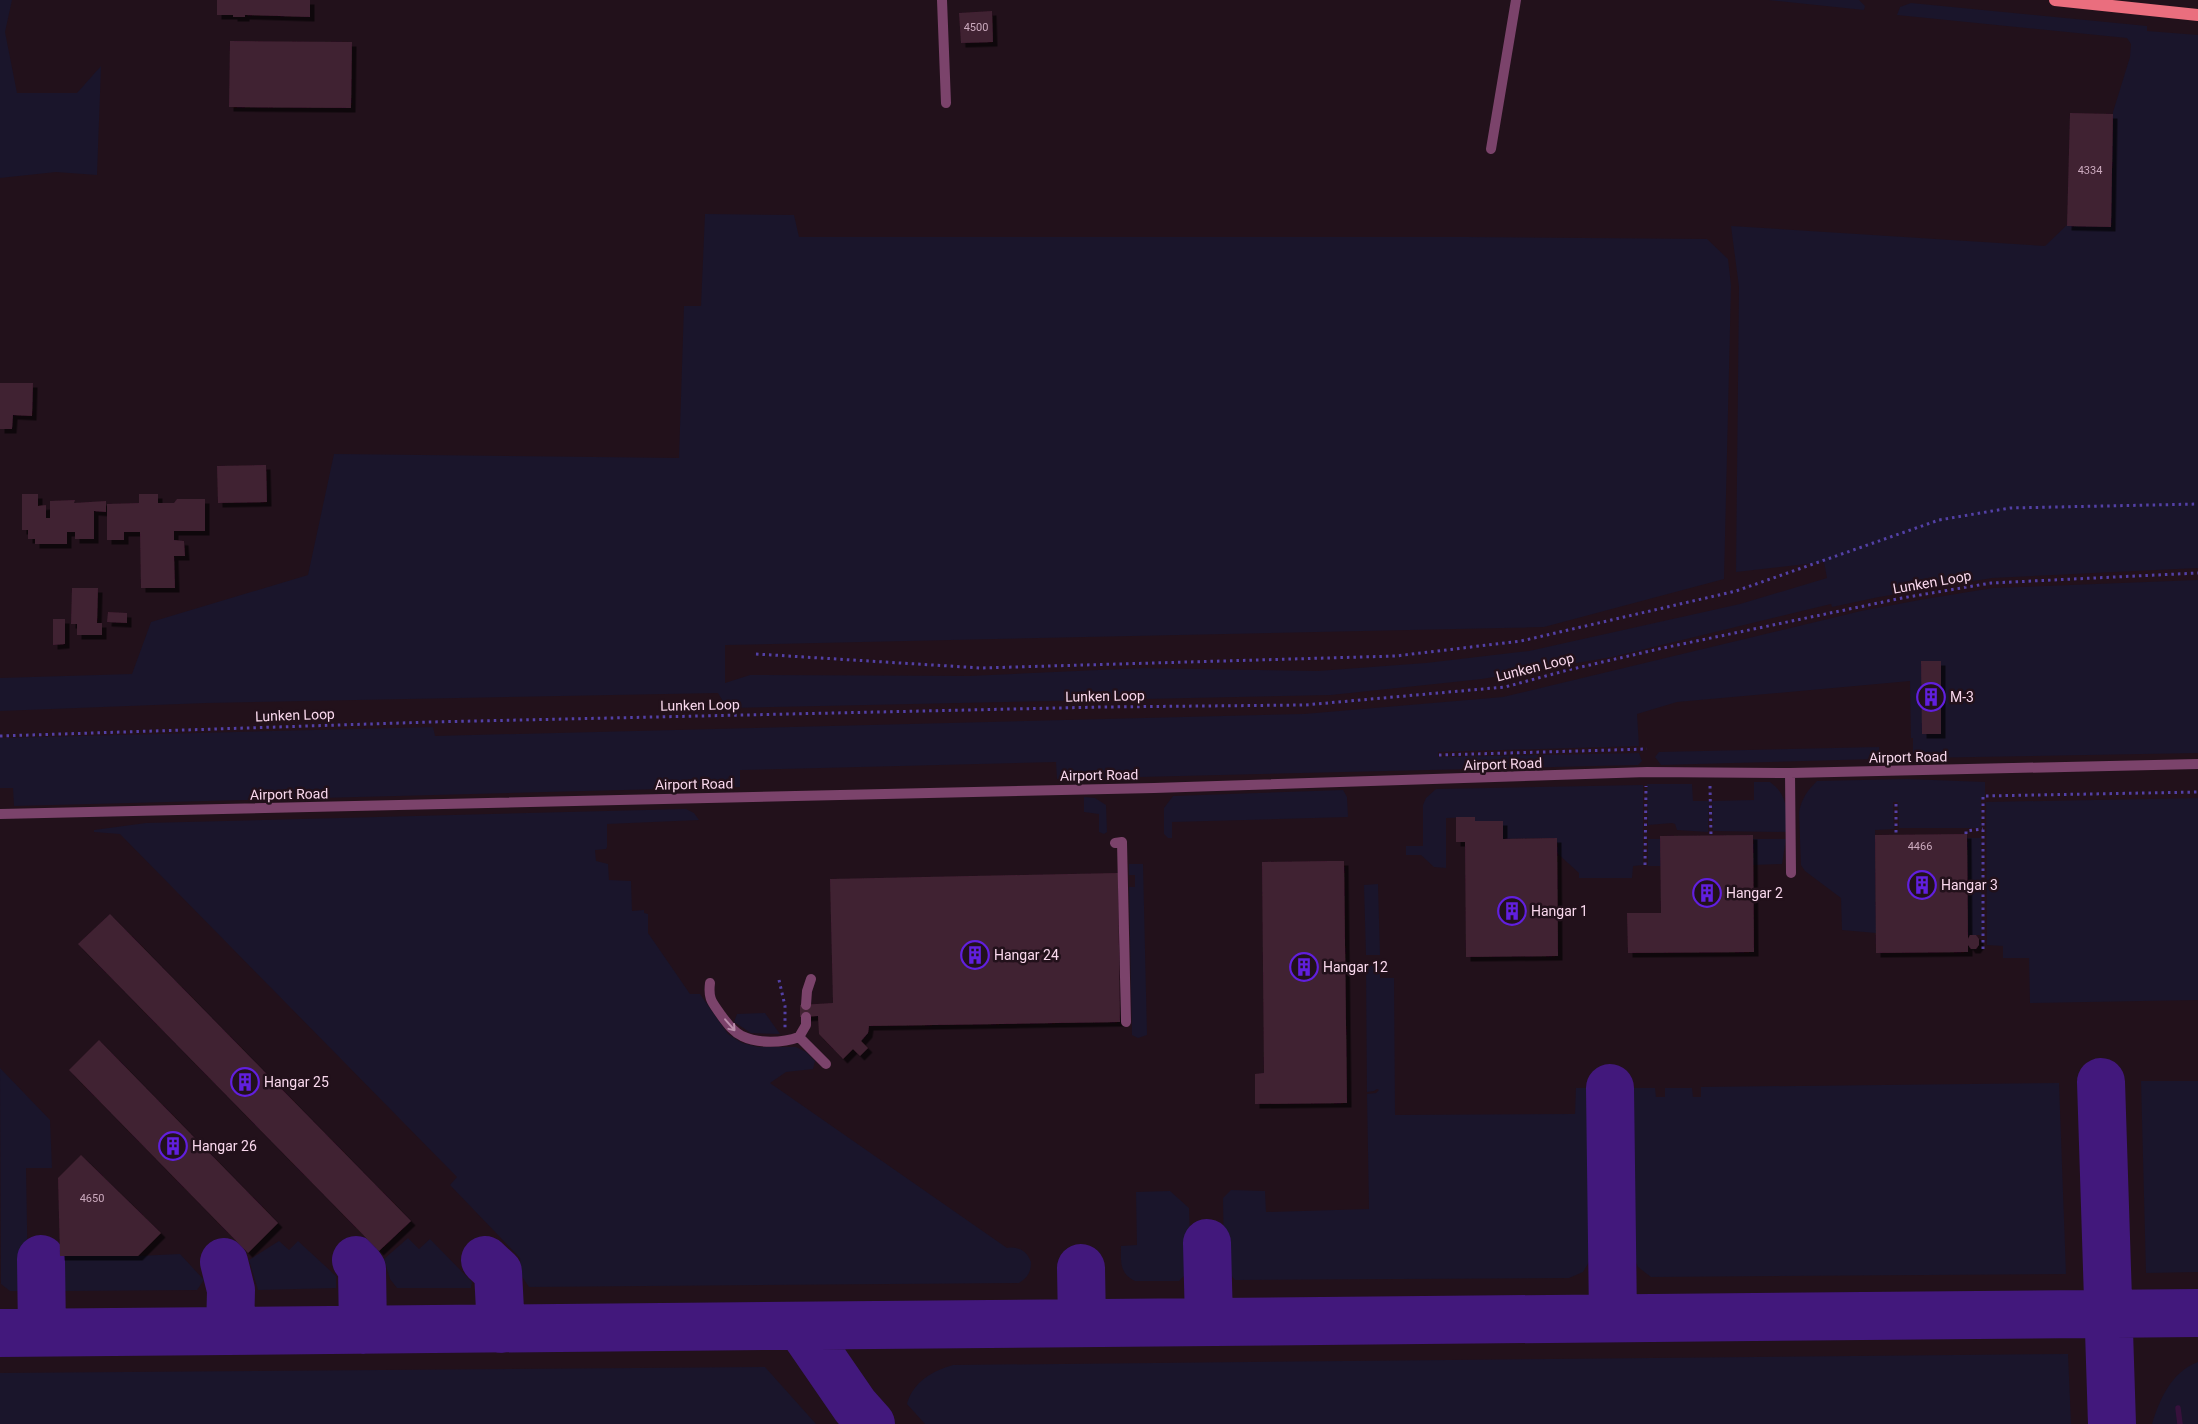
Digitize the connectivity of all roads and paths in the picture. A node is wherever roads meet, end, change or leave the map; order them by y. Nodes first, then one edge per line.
1 (942, 0) edge
2 (1516, 0) edge
3 (2055, 0) edge
4 (2081, 1) edge
5 (2138, 4) edge
6 (2198, 15) edge
7 (946, 103) dead end
8 (1491, 149) dead end
9 (2198, 504) edge
10 (2198, 573) edge
11 (756, 654) dead end
12 (0, 736) edge
13 (1646, 750) dead end
14 (1439, 755) dead end
15 (2198, 764) edge
16 (1790, 773) junction
17 (1646, 786) dead end
18 (2198, 792) edge
19 (1710, 800) dead end
20 (1896, 804) dead end
21 (0, 814) edge
22 (1984, 830) junction
23 (1966, 834) dead end
24 (1896, 835) dead end
25 (1711, 836) dead end
26 (1115, 843) dead end
27 (1645, 865) dead end
28 (1791, 873) dead end
29 (1983, 949) dead end
30 (811, 979) dead end
31 (779, 980) dead end
32 (710, 983) dead end
33 (806, 1005) dead end
34 (806, 1017) dead end
35 (1126, 1022) dead end
36 (799, 1037) junction
37 (786, 1041) junction
38 (826, 1064) dead end

1 - 7 lane
2 - 8 lane
3 - 4 main road
4 - 5 main road
5 - 6 main road
9 - 11 path
10 - 12 path, Lunken Loop
13 - 14 path
15 - 16 lane, Airport Road
16 - 21 lane, Airport Road
16 - 28 lane
17 - 27 path
18 - 22 path
19 - 25 path
20 - 24 path
22 - 23 path
22 - 29 path
26 - 35 lane
30 - 33 lane
31 - 37 path
32 -> 37 lane
34 - 36 lane
36 - 37 lane
36 - 38 lane

